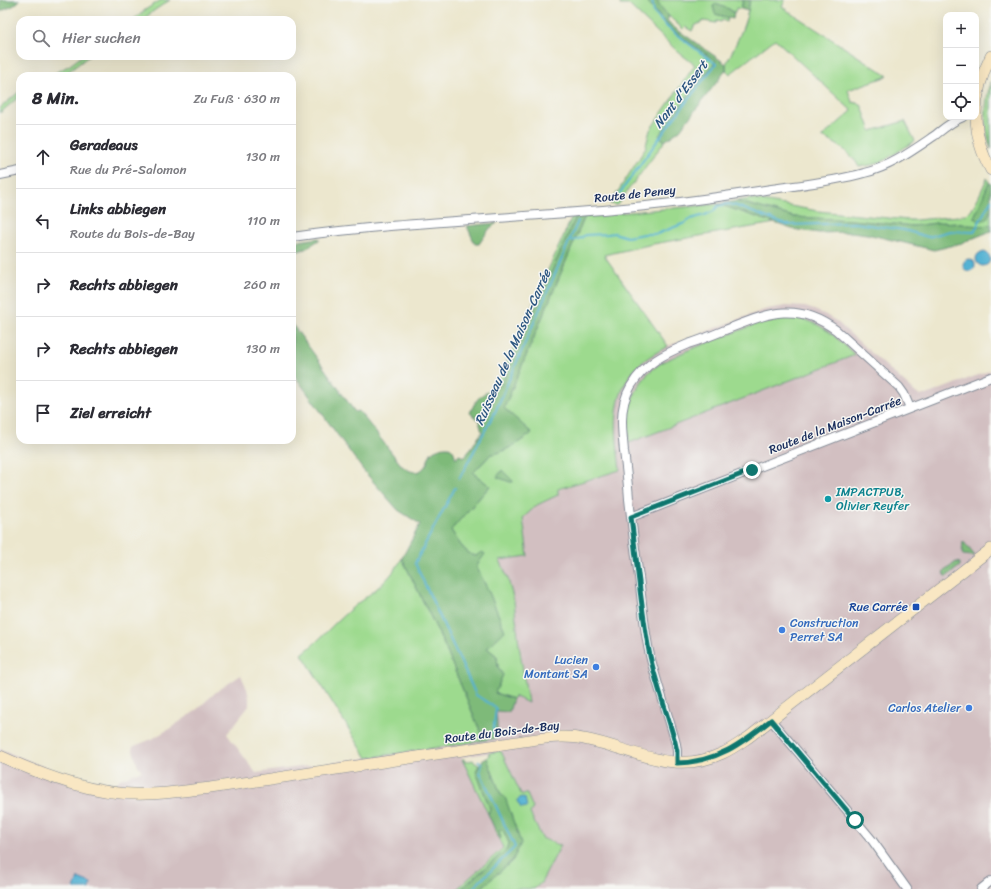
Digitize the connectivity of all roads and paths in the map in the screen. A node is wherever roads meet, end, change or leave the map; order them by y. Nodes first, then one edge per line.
1 (991, 56) edge
2 (979, 89) edge
3 (957, 120) edge
4 (976, 120) edge
5 (991, 170) edge
6 (16, 171) edge
7 (0, 175) edge
8 (296, 236) edge
9 (991, 377) edge
10 (910, 408) junction
11 (631, 517) junction
12 (991, 549) edge
13 (771, 720) junction
14 (0, 756) edge
15 (677, 763) junction
16 (991, 881) edge
17 (907, 889) edge
18 (981, 889) edge

1 - 2 main road
3 - 8 street, Route de Peney
4 - 5 main road
6 - 7 street
9 - 10 street, Route de la Maison-Carrée
10 - 11 street, Route de la Maison-Carrée
10 - 11 street
11 - 15 street
12 - 13 main road, Route du Bois-de-Bay
13 - 15 main road, Route du Bois-de-Bay
13 - 17 street
14 - 15 main road, Route du Bois-de-Bay
16 - 18 street

